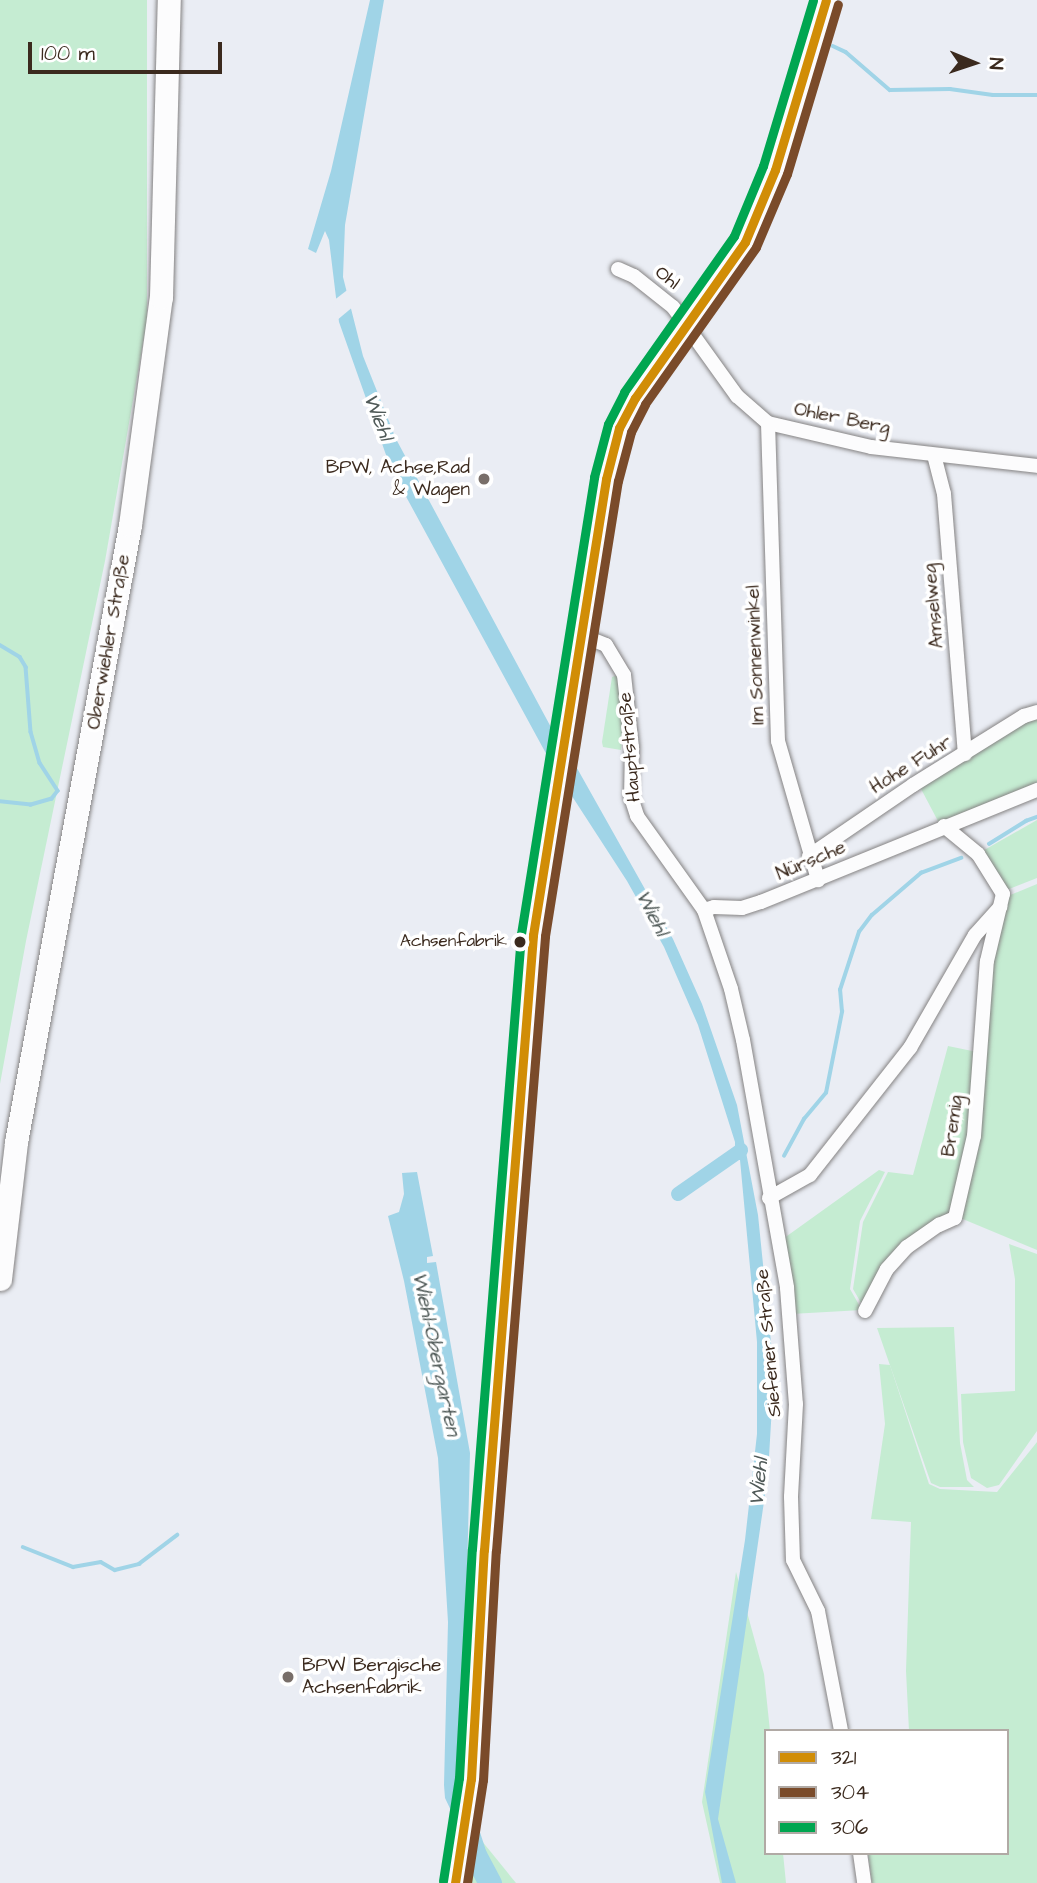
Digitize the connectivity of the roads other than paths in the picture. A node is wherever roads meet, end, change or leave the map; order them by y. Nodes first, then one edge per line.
1 (184, 0) edge
2 (826, 0) edge
3 (167, 7) edge
4 (167, 128) junction
5 (618, 269) dead end
6 (685, 325) junction
7 (768, 423) junction
8 (934, 455) junction
9 (1037, 466) edge
10 (580, 635) junction
11 (1037, 712) edge
12 (965, 754) junction
13 (1037, 790) edge
14 (944, 826) junction
15 (809, 856) junction
16 (818, 880) junction
17 (1001, 906) junction
18 (704, 911) junction
19 (769, 1198) junction
20 (0, 1279) edge
21 (865, 1311) dead end
22 (841, 1729) edge
23 (860, 1855) edge
24 (455, 1883) edge
25 (864, 1883) edge

1 - 4 main road
2 - 6 street
3 - 4 main road, Oberwiehler Straße
4 - 20 main road, Oberwiehler Straße
5 - 6 street, Ohl
6 - 7 street, Ohler Berg
6 - 10 street
7 - 8 street, Ohler Berg
7 - 15 street, Im Sonnenwinkel
8 - 9 street, Ohler Berg
8 - 12 street, Amselweg
10 - 18 street, Hauptstraße
10 - 24 street
11 - 12 street, Hohe Fuhr
12 - 15 street, Hohe Fuhr
13 - 14 street, Nürsche
14 - 16 street, Nürsche
14 - 17 street
15 - 16 street, Im Sonnenwinkel
16 - 18 street, Nürsche
17 - 19 street
17 - 21 street, Bremig
18 - 19 street, Siefener Straße
19 - 22 street, Siefener Straße
23 - 25 street

